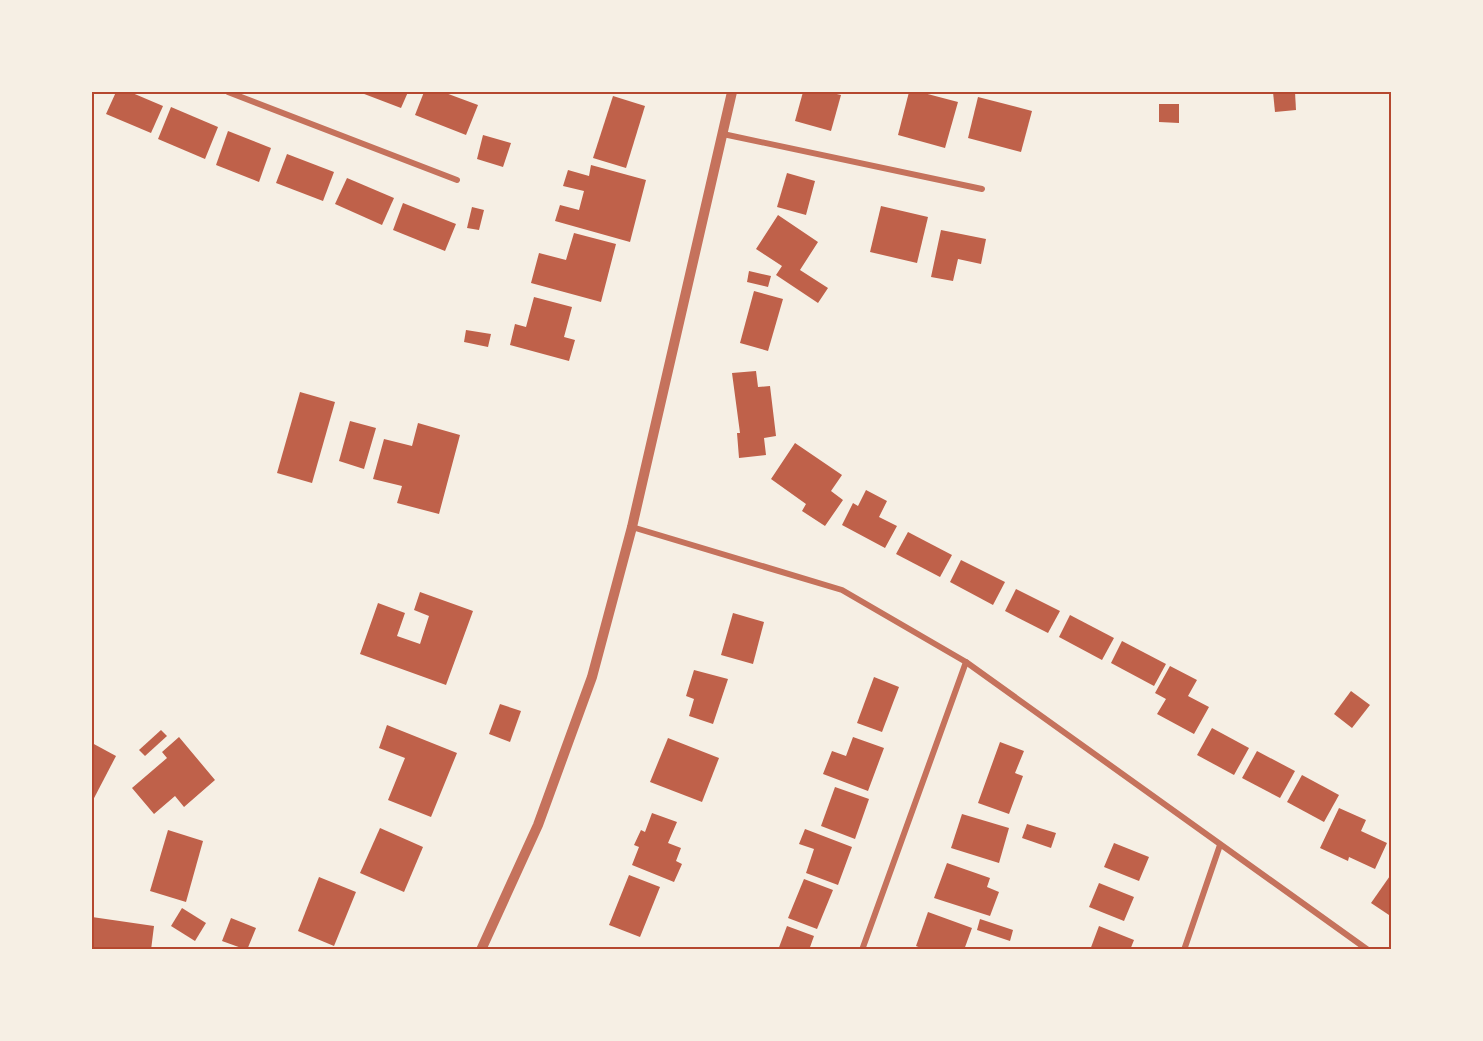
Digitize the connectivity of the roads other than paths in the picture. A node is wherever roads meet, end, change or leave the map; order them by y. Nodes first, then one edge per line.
1 (229, 92) edge
2 (732, 92) edge
3 (723, 134) junction
4 (457, 180) dead end
5 (982, 189) dead end
6 (632, 528) junction
7 (966, 662) junction
8 (1220, 845) junction
9 (481, 950) edge
10 (862, 950) edge
11 (1184, 950) edge
12 (1368, 950) edge

1 - 4 street
2 - 3 street
3 - 5 street
3 - 6 street
6 - 7 street
6 - 9 street
7 - 8 street
7 - 10 street
8 - 11 street
8 - 12 street

